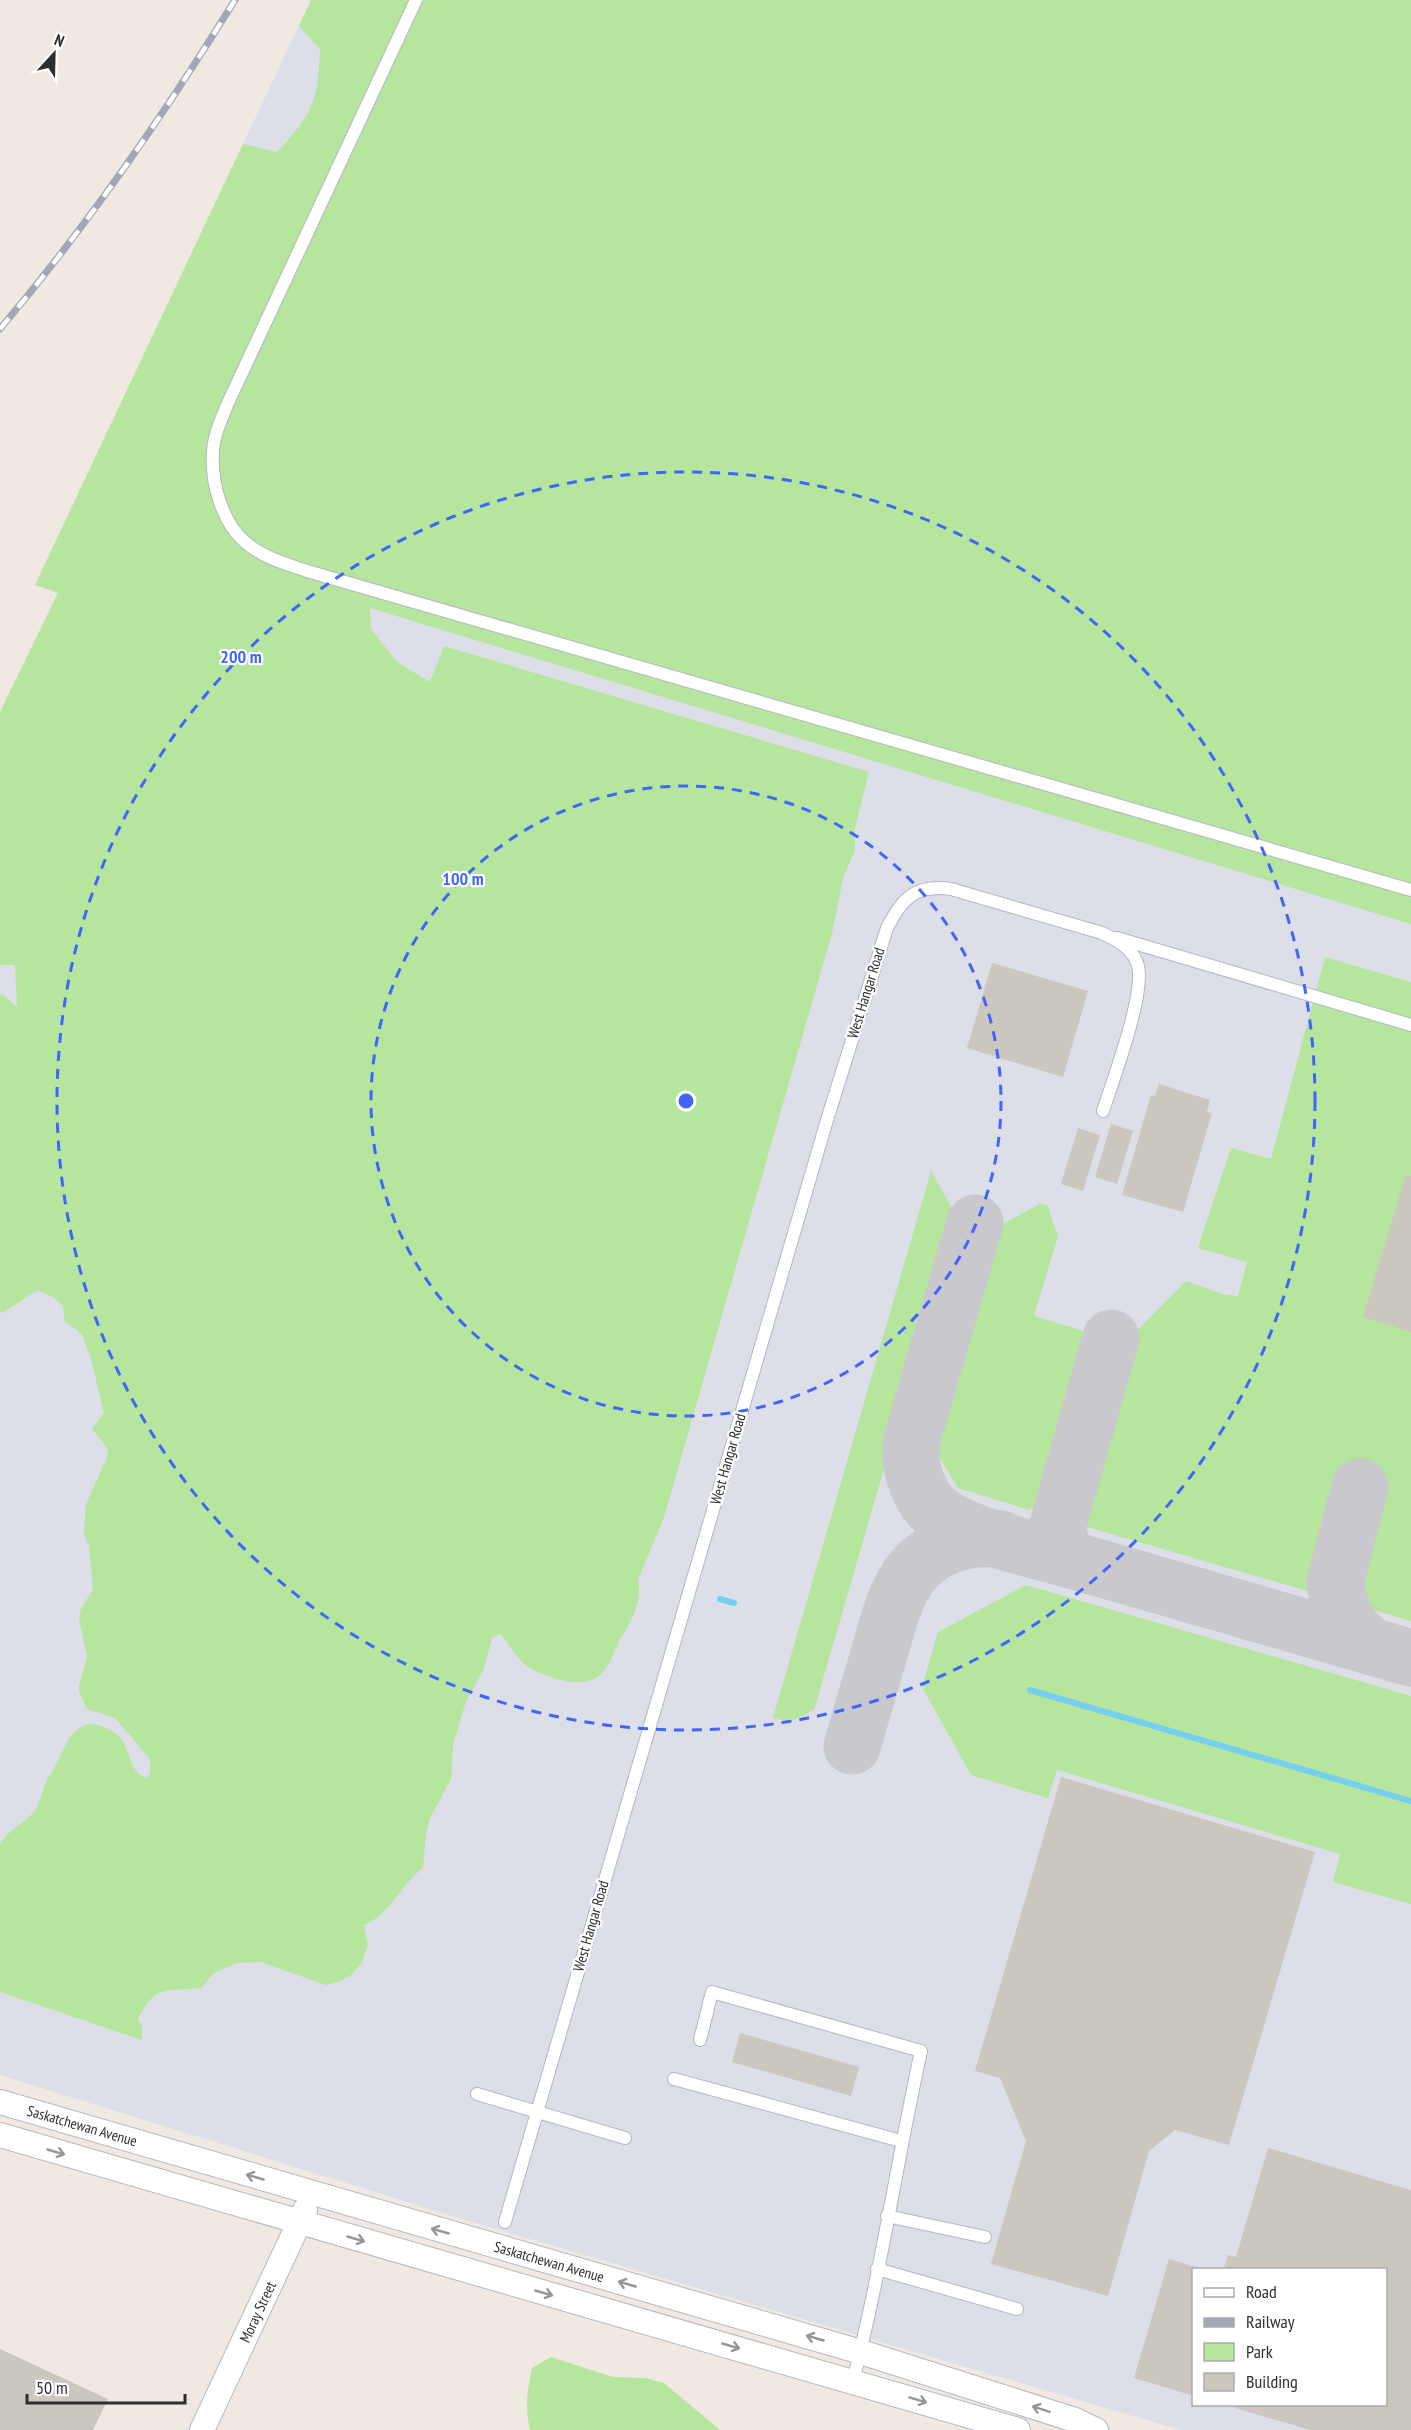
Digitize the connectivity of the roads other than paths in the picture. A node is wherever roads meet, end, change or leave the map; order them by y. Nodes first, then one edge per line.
1 (416, 0) edge
2 (1411, 890) edge
3 (1102, 933) junction
4 (1411, 1025) edge
5 (1103, 1111) dead end
6 (700, 2040) dead end
7 (675, 2079) dead end
8 (477, 2094) dead end
9 (0, 2102) edge
10 (537, 2113) junction
11 (0, 2135) edge
12 (625, 2138) dead end
13 (901, 2140) junction
14 (311, 2193) junction
15 (887, 2216) junction
16 (505, 2222) dead end
17 (300, 2223) junction
18 (985, 2237) dead end
19 (877, 2269) junction
20 (1017, 2309) dead end
21 (861, 2352) junction
22 (853, 2381) junction
23 (202, 2430) edge
24 (1018, 2430) edge
25 (1096, 2430) edge

1 - 2 lane
3 - 4 lane, West Hangar Road
3 - 5 lane, West Hangar Road
3 - 10 lane, West Hangar Road
6 - 13 lane
7 - 13 lane
8 - 10 lane
14 -> 9 street, Saskatchewan Avenue
10 - 12 lane
10 - 16 lane, West Hangar Road
11 -> 17 street, Saskatchewan Avenue
13 - 15 lane
14 - 17 street, Moray Street
21 -> 14 street, Saskatchewan Avenue
15 - 18 lane
15 - 19 lane
17 -> 22 street, Saskatchewan Avenue
17 - 23 street, Moray Street
19 - 20 lane
19 - 21 lane
21 - 22 lane
25 -> 21 street, Saskatchewan Avenue
22 -> 24 street, Saskatchewan Avenue

